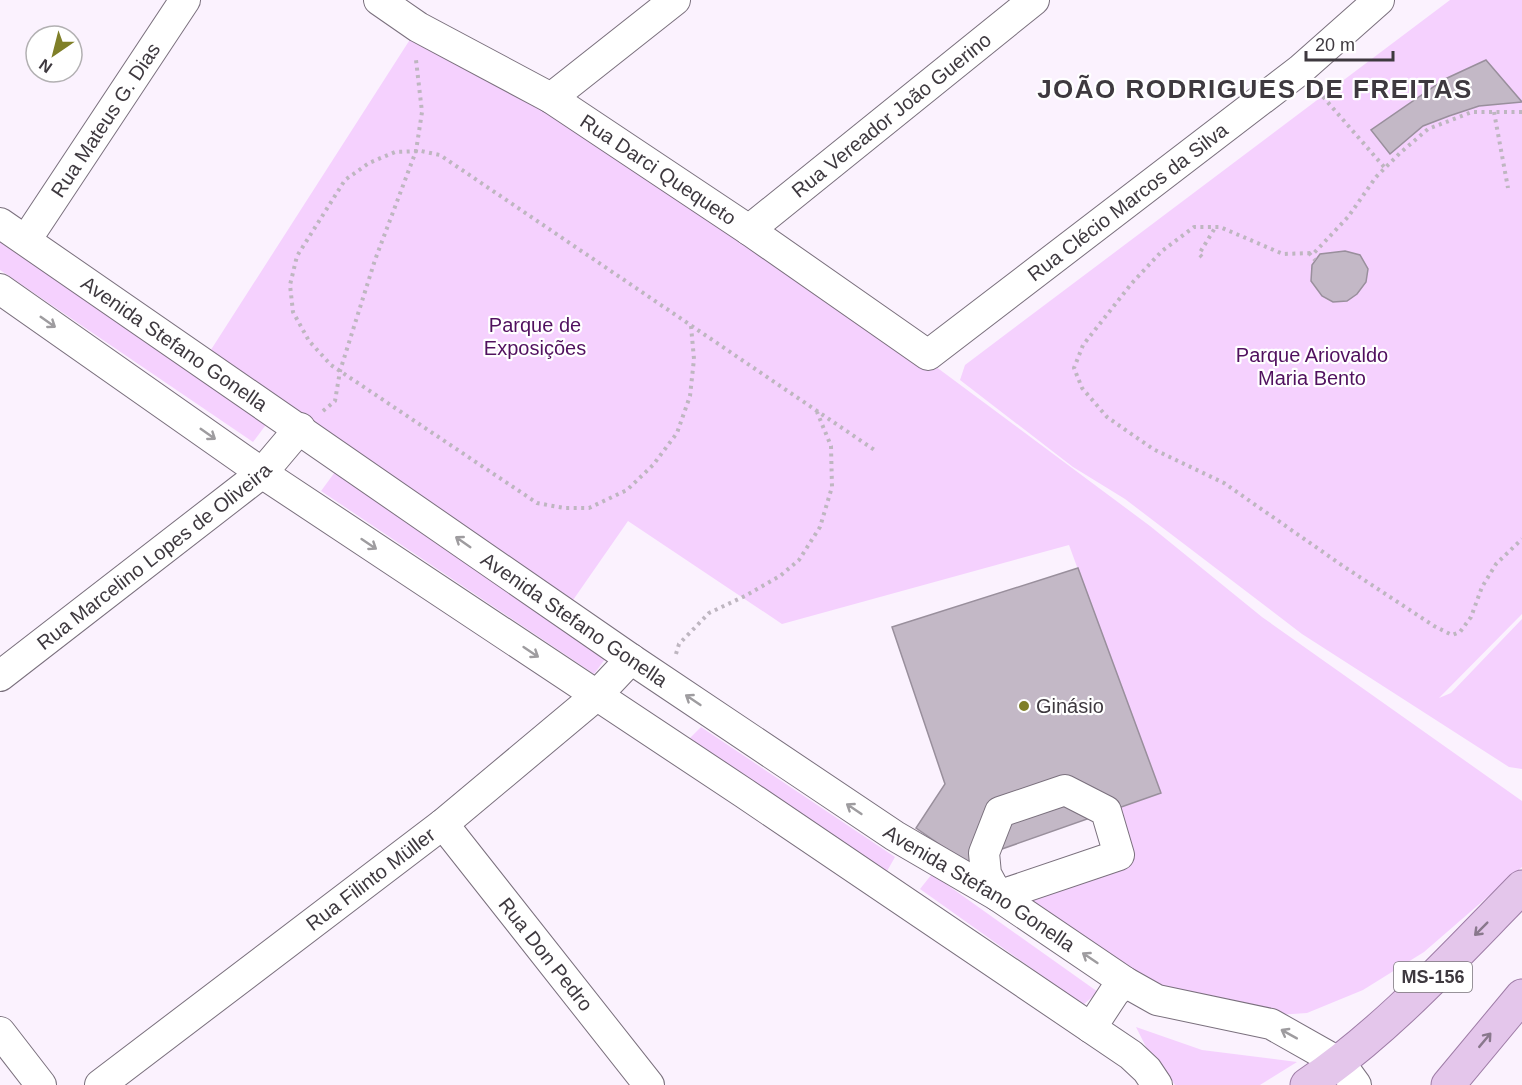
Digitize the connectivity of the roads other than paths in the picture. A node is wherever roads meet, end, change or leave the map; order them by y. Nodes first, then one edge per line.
1 (185, 0) edge
2 (380, 0) edge
3 (675, 0) edge
4 (1034, 0) edge
5 (1379, 0) edge
6 (551, 98) junction
7 (0, 223) edge
8 (749, 230) junction
9 (26, 240) junction
10 (0, 289) edge
11 (928, 355) joint
12 (300, 428) junction
13 (262, 472) junction
14 (632, 659) junction
15 (0, 676) edge
16 (596, 696) junction
17 (443, 824) junction
18 (1522, 887) edge
19 (998, 896) junction
20 (1125, 982) junction
21 (1522, 996) edge
22 (1091, 1028) junction
23 (0, 1032) edge
24 (1348, 1074) edge
25 (41, 1085) edge
26 (100, 1085) edge
27 (650, 1085) edge
28 (1157, 1085) edge
29 (1307, 1085) edge
30 (1448, 1085) edge

1 - 9 street, Rua Mateus G. Dias
2 - 6 street, Rua Darci Quequeto
3 - 6 street
4 - 8 street, Rua Vereador João Guerino
5 - 11 street, Rua Clécio Marcos da Silva
6 - 8 street, Rua Darci Quequeto
7 - 9 street, Avenida Stefano Gonella
8 - 11 street, Rua Darci Quequeto
9 - 12 street, Avenida Stefano Gonella
10 -> 13 street
12 - 13 street, Rua Marcelino Lopes de Oliveira
14 -> 12 street, Avenida Stefano Gonella
13 - 15 street, Rua Marcelino Lopes de Oliveira
13 -> 16 street
14 - 16 street, Rua Filinto Müller
19 -> 14 street, Avenida Stefano Gonella
16 - 17 street, Rua Filinto Müller
16 - 22 street
17 - 26 street, Rua Filinto Müller
17 - 27 street, Rua Don Pedro
18 -> 24 main road, MS-156
19 - 19 street
20 -> 19 street, Avenida Stefano Gonella
20 - 22 street
24 -> 20 street, Avenida Stefano Gonella
30 -> 21 main road
22 - 28 street
23 - 25 street
24 - 29 main road, MS-156

